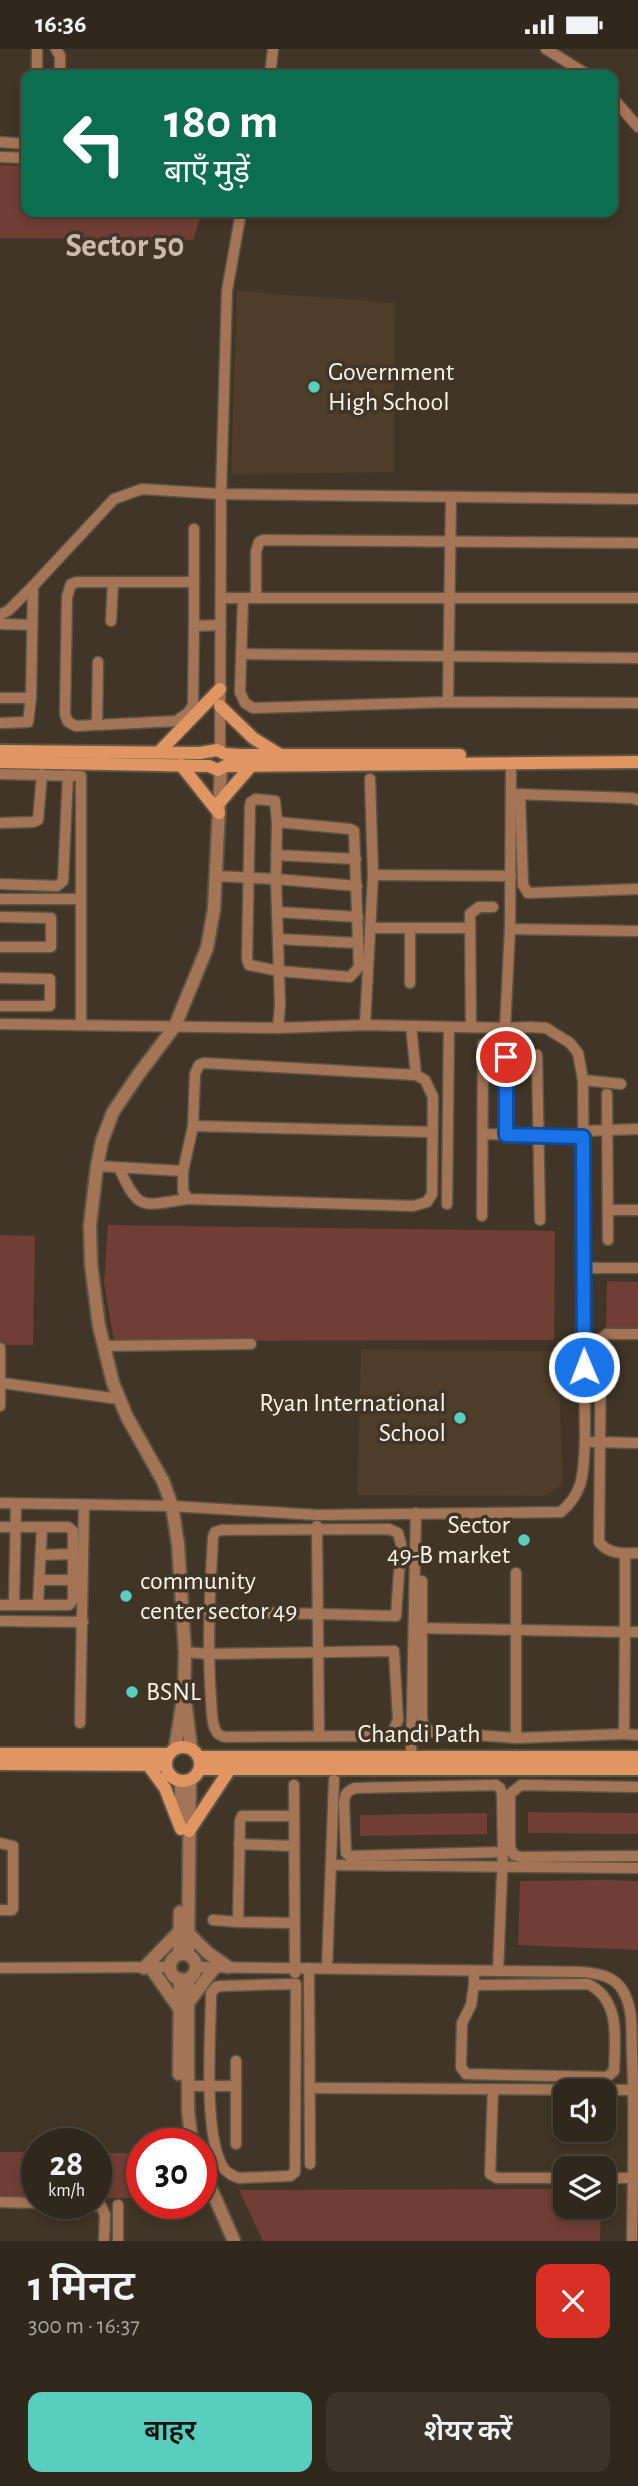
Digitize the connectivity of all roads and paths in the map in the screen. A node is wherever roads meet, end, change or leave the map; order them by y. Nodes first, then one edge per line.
1 (37, 49) edge
2 (56, 49) edge
3 (273, 49) edge
4 (546, 49) edge
5 (37, 70) edge
6 (60, 70) edge
7 (271, 70) edge
8 (580, 70) edge
9 (618, 104) edge
10 (638, 127) edge
11 (0, 142) edge
12 (21, 144) edge
13 (0, 157) edge
14 (21, 158) edge
15 (240, 217) edge
16 (221, 493) junction
17 (450, 497) junction
18 (638, 499) edge
19 (194, 529) dead end
20 (450, 542) junction
21 (638, 543) edge
22 (113, 582) junction
23 (194, 582) junction
24 (33, 586) junction
25 (449, 597) junction
26 (221, 598) junction
27 (243, 598) junction
28 (256, 598) junction
29 (638, 598) edge
30 (0, 615) edge
31 (111, 621) dead end
32 (0, 624) edge
33 (32, 625) junction
34 (194, 625) junction
35 (220, 625) junction
36 (241, 654) junction
37 (448, 654) junction
38 (638, 658) edge
39 (98, 662) dead end
40 (220, 689) junction
41 (0, 698) edge
42 (31, 698) junction
43 (448, 702) junction
44 (638, 703) edge
45 (220, 706) junction
46 (0, 723) edge
47 (97, 724) junction
48 (0, 751) edge
49 (159, 752) junction
50 (282, 755) junction
51 (638, 755) edge
52 (219, 760) junction
53 (0, 762) edge
54 (638, 762) edge
55 (181, 765) junction
56 (251, 766) junction
57 (511, 771) dead end
58 (0, 774) edge
59 (42, 775) junction
60 (68, 775) junction
61 (370, 779) dead end
62 (516, 795) junction
63 (638, 800) edge
64 (219, 808) junction
65 (277, 822) junction
66 (0, 824) edge
67 (276, 855) junction
68 (356, 859) junction
69 (373, 875) junction
70 (215, 876) junction
71 (511, 876) junction
72 (249, 878) junction
73 (276, 879) junction
74 (0, 884) edge
75 (357, 886) junction
76 (638, 889) edge
77 (0, 899) edge
78 (81, 899) junction
79 (493, 907) dead end
80 (277, 912) junction
81 (0, 917) edge
82 (358, 917) junction
83 (370, 927) junction
84 (410, 928) junction
85 (470, 928) junction
86 (510, 929) junction
87 (638, 931) edge
88 (278, 939) junction
89 (358, 943) junction
90 (0, 947) edge
91 (279, 971) junction
92 (0, 978) edge
93 (410, 983) dead end
94 (0, 1006) edge
95 (0, 1024) edge
96 (81, 1025) junction
97 (365, 1025) junction
98 (411, 1025) junction
99 (175, 1026) junction
100 (449, 1027) junction
101 (471, 1027) junction
102 (278, 1028) junction
103 (505, 1028) junction
104 (483, 1044) dead end
105 (537, 1055) dead end
106 (506, 1057) dead end
107 (416, 1075) junction
108 (583, 1080) junction
109 (621, 1084) dead end
110 (607, 1094) dead end
111 (194, 1126) junction
112 (638, 1129) edge
113 (607, 1130) junction
114 (432, 1132) junction
115 (483, 1134) junction
116 (583, 1134) junction
117 (506, 1135) junction
118 (537, 1137) junction
119 (97, 1166) junction
120 (119, 1168) junction
121 (183, 1171) junction
122 (188, 1199) junction
123 (447, 1204) dead end
124 (608, 1210) junction
125 (638, 1210) edge
126 (482, 1216) dead end
127 (540, 1220) dead end
128 (608, 1240) dead end
129 (583, 1268) junction
130 (638, 1268) edge
131 (638, 1334) edge
132 (251, 1344) dead end
133 (103, 1346) junction
134 (0, 1348) edge
135 (2, 1383) junction
136 (119, 1399) junction
137 (0, 1406) edge
138 (585, 1442) junction
139 (599, 1442) junction
140 (638, 1443) edge
141 (0, 1503) edge
142 (16, 1504) junction
143 (84, 1505) junction
144 (172, 1506) junction
145 (416, 1513) junction
146 (317, 1515) junction
147 (0, 1527) edge
148 (16, 1527) junction
149 (42, 1527) junction
150 (317, 1529) junction
151 (638, 1553) edge
152 (73, 1554) junction
153 (625, 1554) junction
154 (41, 1555) junction
155 (516, 1573) dead end
156 (39, 1580) junction
157 (73, 1580) junction
158 (422, 1581) dead end
159 (0, 1605) edge
160 (14, 1605) junction
161 (38, 1605) junction
162 (209, 1611) junction
163 (318, 1614) junction
164 (0, 1621) edge
165 (83, 1622) junction
166 (418, 1628) junction
167 (517, 1630) junction
168 (625, 1632) junction
169 (638, 1632) edge
170 (185, 1652) junction
171 (318, 1652) junction
172 (208, 1654) junction
173 (184, 1693) junction
174 (80, 1723) dead end
175 (625, 1734) junction
176 (318, 1735) junction
177 (638, 1735) edge
178 (516, 1738) junction
179 (0, 1754) edge
180 (170, 1756) junction
181 (411, 1756) junction
182 (638, 1757) edge
183 (197, 1758) junction
184 (0, 1765) edge
185 (148, 1765) junction
186 (230, 1769) junction
187 (638, 1769) edge
188 (334, 1780) dead end
189 (186, 1781) junction
190 (294, 1785) dead end
191 (638, 1787) edge
192 (293, 1816) junction
193 (185, 1836) junction
194 (0, 1843) edge
195 (239, 1845) junction
196 (293, 1846) junction
197 (503, 1852) junction
198 (638, 1856) edge
199 (521, 1862) junction
200 (332, 1865) junction
201 (503, 1867) junction
202 (638, 1868) edge
203 (0, 1910) edge
204 (213, 1920) dead end
205 (238, 1922) junction
206 (294, 1923) junction
207 (184, 1932) junction
208 (184, 1954) junction
209 (169, 1967) junction
210 (196, 1967) junction
211 (221, 1967) junction
212 (0, 1968) edge
213 (147, 1968) junction
214 (295, 1968) junction
215 (309, 1968) junction
216 (327, 1968) junction
217 (474, 1971) junction
218 (498, 1971) junction
219 (184, 1979) junction
220 (296, 1984) junction
221 (474, 1985) junction
222 (184, 2006) junction
223 (236, 2061) dead end
224 (611, 2075) junction
225 (611, 2079) edge
226 (635, 2084) edge
227 (188, 2086) junction
228 (236, 2086) junction
229 (210, 2087) junction
230 (310, 2088) junction
231 (493, 2089) junction
232 (616, 2089) edge
233 (553, 2090) edge
234 (183, 2128) edge
235 (190, 2128) edge
236 (236, 2144) dead end
237 (310, 2164) dead end
238 (553, 2178) edge
239 (616, 2178) edge
240 (632, 2178) junction
241 (0, 2202) edge
242 (217, 2202) edge
243 (21, 2203) edge
244 (118, 2205) dead end
245 (105, 2219) edge
246 (215, 2219) edge
247 (104, 2241) edge
248 (118, 2241) edge
249 (224, 2241) edge
250 (234, 2241) edge
251 (632, 2241) edge

1 - 5 street
2 - 6 street
3 - 7 street
4 - 8 street
9 - 10 street
11 - 12 street
13 - 14 street
15 - 16 street
16 - 17 street
16 - 24 street
16 - 26 street
17 - 18 street
17 - 20 street
19 - 23 street
20 - 21 street
20 - 25 street
20 - 28 street
22 - 23 street
22 - 31 street
22 - 47 street
23 - 34 street
24 - 30 street
24 - 33 street
25 - 28 street
25 - 29 street
25 - 37 street
26 - 27 street
26 - 35 street
27 - 28 street
27 - 36 street
32 - 33 street
33 - 42 street
34 - 35 street
34 - 47 street
35 - 40 street
36 - 37 street
36 - 43 street
37 - 38 street
37 - 43 street
39 - 47 street
40 - 45 street
40 - 49 main road
41 - 42 street
42 - 46 street
43 - 44 street
45 - 50 main road
45 - 52 street
48 - 49 main road
49 - 52 main road
50 - 51 main road
50 - 52 main road
52 - 55 main road
52 - 56 main road
52 - 64 street
53 - 55 main road
54 - 56 main road
55 - 64 main road
56 - 64 main road
57 - 62 street
58 - 59 street
59 - 60 street
59 - 66 street
60 - 74 street
60 - 78 street
61 - 69 street
62 - 63 street
62 - 71 street
62 - 76 street
64 - 70 street
65 - 67 street
65 - 68 street
65 - 72 street
67 - 68 street
67 - 73 street
68 - 75 street
69 - 71 street
69 - 83 street
70 - 72 street
70 - 99 street
71 - 86 street
72 - 73 street
72 - 91 street
73 - 75 street
73 - 80 street
75 - 82 street
77 - 78 street
78 - 96 street
79 - 85 street
80 - 82 street
80 - 88 street
81 - 90 street
82 - 89 street
83 - 84 street
83 - 97 street
84 - 85 street
84 - 93 street
85 - 101 street
86 - 87 street
86 - 103 street
88 - 89 street
88 - 91 street
89 - 91 street
91 - 102 street
92 - 94 street
95 - 96 street
96 - 99 street
97 - 98 street
97 - 102 street
98 - 100 street
98 - 107 street
99 - 102 street
99 - 119 street
100 - 101 street
100 - 123 street
101 - 103 street
103 - 108 street
104 - 115 street
105 - 118 street
106 - 117 street
107 - 111 street
107 - 114 street
108 - 109 street
108 - 116 street
110 - 113 street
111 - 114 street
111 - 121 street
112 - 113 street
113 - 116 street
113 - 124 street
114 - 122 street
115 - 117 street
115 - 126 street
116 - 118 street
116 - 129 street
117 - 118 street
118 - 127 street
119 - 120 street
119 - 133 street
120 - 121 street
120 - 122 street
121 - 122 street
124 - 125 street
124 - 128 street
129 - 130 street
129 - 138 street
131 - 139 street
132 - 133 street
133 - 136 street
134 - 135 street
135 - 136 street
135 - 137 street
136 - 144 street
138 - 139 street
138 - 145 street
139 - 140 street
139 - 153 street
141 - 142 street
142 - 143 street
142 - 148 street
143 - 144 street
143 - 165 street
144 - 146 street
144 - 170 street
145 - 146 street
145 - 166 street
146 - 150 street
147 - 148 street
148 - 149 street
148 - 160 street
149 - 152 street
149 - 154 street
150 - 162 street
150 - 163 street
150 - 163 street
151 - 153 street
152 - 154 street
152 - 157 street
153 - 168 street
154 - 156 street
155 - 167 street
156 - 157 street
156 - 161 street
157 - 161 street
158 - 166 street
159 - 160 street
160 - 161 street
162 - 163 street
162 - 172 street
163 - 171 street
164 - 165 street
165 - 174 street
166 - 167 street
166 - 178 street
166 - 181 street
167 - 168 street
167 - 178 street
168 - 169 street
168 - 175 street
170 - 172 street
170 - 173 street
171 - 172 street
171 - 176 street
171 - 176 street
172 - 176 street
173 - 180 street
173 - 183 street
175 - 177 street
175 - 178 street
179 - 180 main road
180 - 183 main road
180 - 185 main road
180 - 189 main road
181 - 182 main road, Chandi Path
181 - 183 main road, Chandi Path
183 - 186 main road, Chandi Path
183 - 189 main road
184 - 185 main road
185 - 193 main road
186 - 187 main road, Chandi Path
186 - 193 main road
188 - 200 street
189 - 193 street
190 - 192 street
191 - 199 street
192 - 195 street
192 - 196 street
193 - 207 street
194 - 203 street
195 - 196 street
195 - 205 street
196 - 206 street
197 - 197 street
197 - 201 street
198 - 199 street
199 - 201 street
199 - 202 street
200 - 201 street
200 - 216 street
201 - 218 street
204 - 205 street
205 - 206 street
206 - 214 street
207 - 208 street
207 - 211 street
207 - 213 street
208 - 209 street
208 - 210 street
209 - 213 street
209 - 219 street
210 - 211 street
210 - 219 street
211 - 214 street
211 - 222 street
212 - 213 street
213 - 222 street
214 - 215 street
214 - 220 street
215 - 216 street
215 - 230 street
216 - 217 street
217 - 218 street
217 - 221 street
218 - 226 street
219 - 222 street
220 - 229 street
220 - 229 street
221 - 224 street
221 - 224 street
222 - 227 street
222 - 234 street
223 - 228 street
224 - 225 street
226 - 232 street
226 - 240 street
227 - 229 street
227 - 235 street
228 - 229 street
228 - 236 street
230 - 231 street
230 - 237 street
231 - 233 street
231 - 238 street
239 - 240 street
240 - 251 street
241 - 243 street
242 - 250 street
244 - 248 street
245 - 247 street
246 - 249 street

